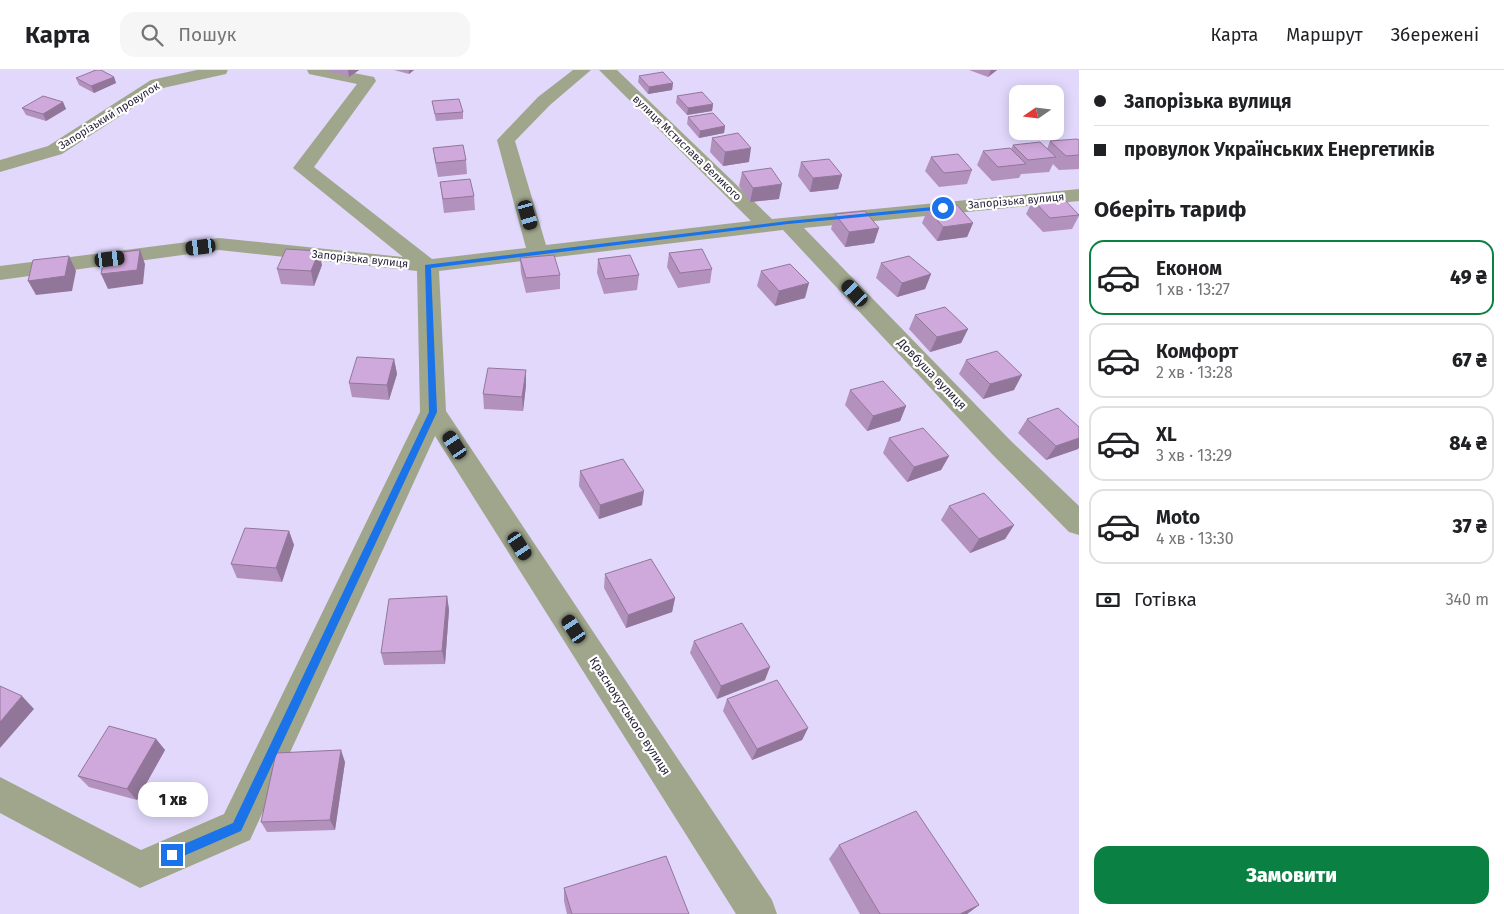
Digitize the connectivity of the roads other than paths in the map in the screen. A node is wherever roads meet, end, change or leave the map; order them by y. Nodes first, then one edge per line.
1 (220, 70) edge
2 (315, 70) edge
3 (583, 70) edge
4 (607, 70) edge
5 (0, 166) edge
6 (1079, 195) edge
7 (778, 224) junction
8 (538, 253) junction
9 (428, 266) junction
10 (0, 273) edge
11 (433, 412) junction
12 (1079, 524) edge
13 (0, 794) edge
14 (758, 914) edge

1 - 5 street, Запорізький провулок
2 - 9 street
3 - 8 street
4 - 7 street, вулиця Мстислава Великого
6 - 7 street, Запорізька вулиця
7 - 8 street, Запорізька вулиця
7 - 12 street, Довбуша вулиця
8 - 9 street, Запорізька вулиця
9 - 10 street, Запорізька вулиця
9 - 11 street
11 - 13 street
11 - 14 street, Краснокутського вулиця

